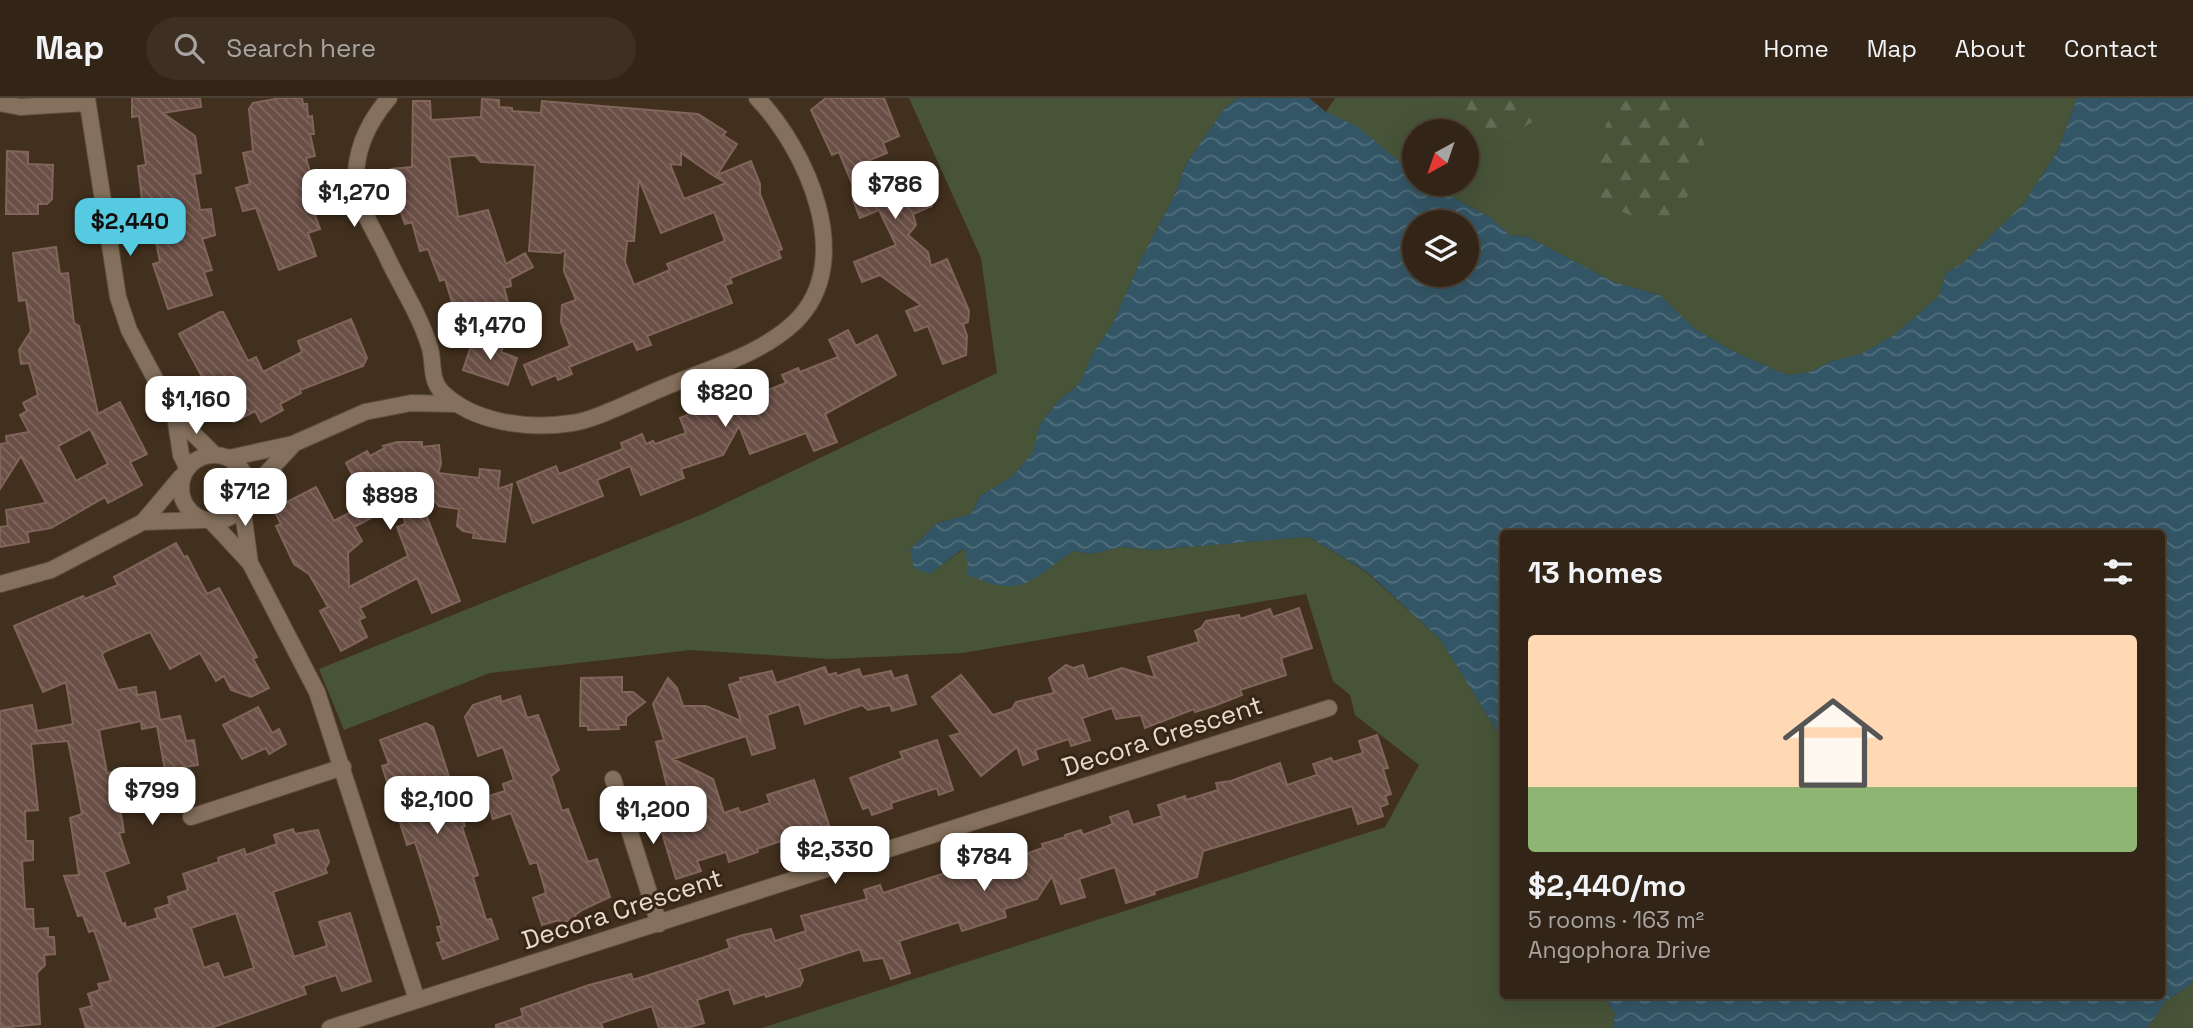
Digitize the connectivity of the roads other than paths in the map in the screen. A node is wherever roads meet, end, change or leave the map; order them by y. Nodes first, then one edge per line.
1 (389, 98) edge
2 (757, 98) edge
3 (87, 100) edge
4 (0, 103) edge
5 (456, 404) junction
6 (175, 416) junction
7 (293, 444) junction
8 (222, 456) junction
9 (184, 472) junction
10 (245, 500) junction
11 (208, 521) junction
12 (143, 522) junction
13 (250, 563) junction
14 (0, 584) edge
15 (1329, 708) dead end
16 (343, 766) junction
17 (612, 779) dead end
18 (191, 817) dead end
19 (659, 924) junction
20 (417, 1000) junction
21 (330, 1028) edge

1 - 5 street
2 - 5 street
3 - 4 street
3 - 6 street
5 - 7 street
6 - 8 street
6 - 9 street
7 - 8 street
7 - 10 street
8 - 9 street
8 - 10 street
9 - 11 street
9 - 12 street
10 - 11 street
10 - 13 street
11 - 12 street
11 - 13 street
12 - 14 street
13 - 16 street
15 - 19 street, Decora Crescent
16 - 18 street
16 - 20 street
17 - 19 street
19 - 20 street, Decora Crescent
20 - 21 street, Decora Crescent

